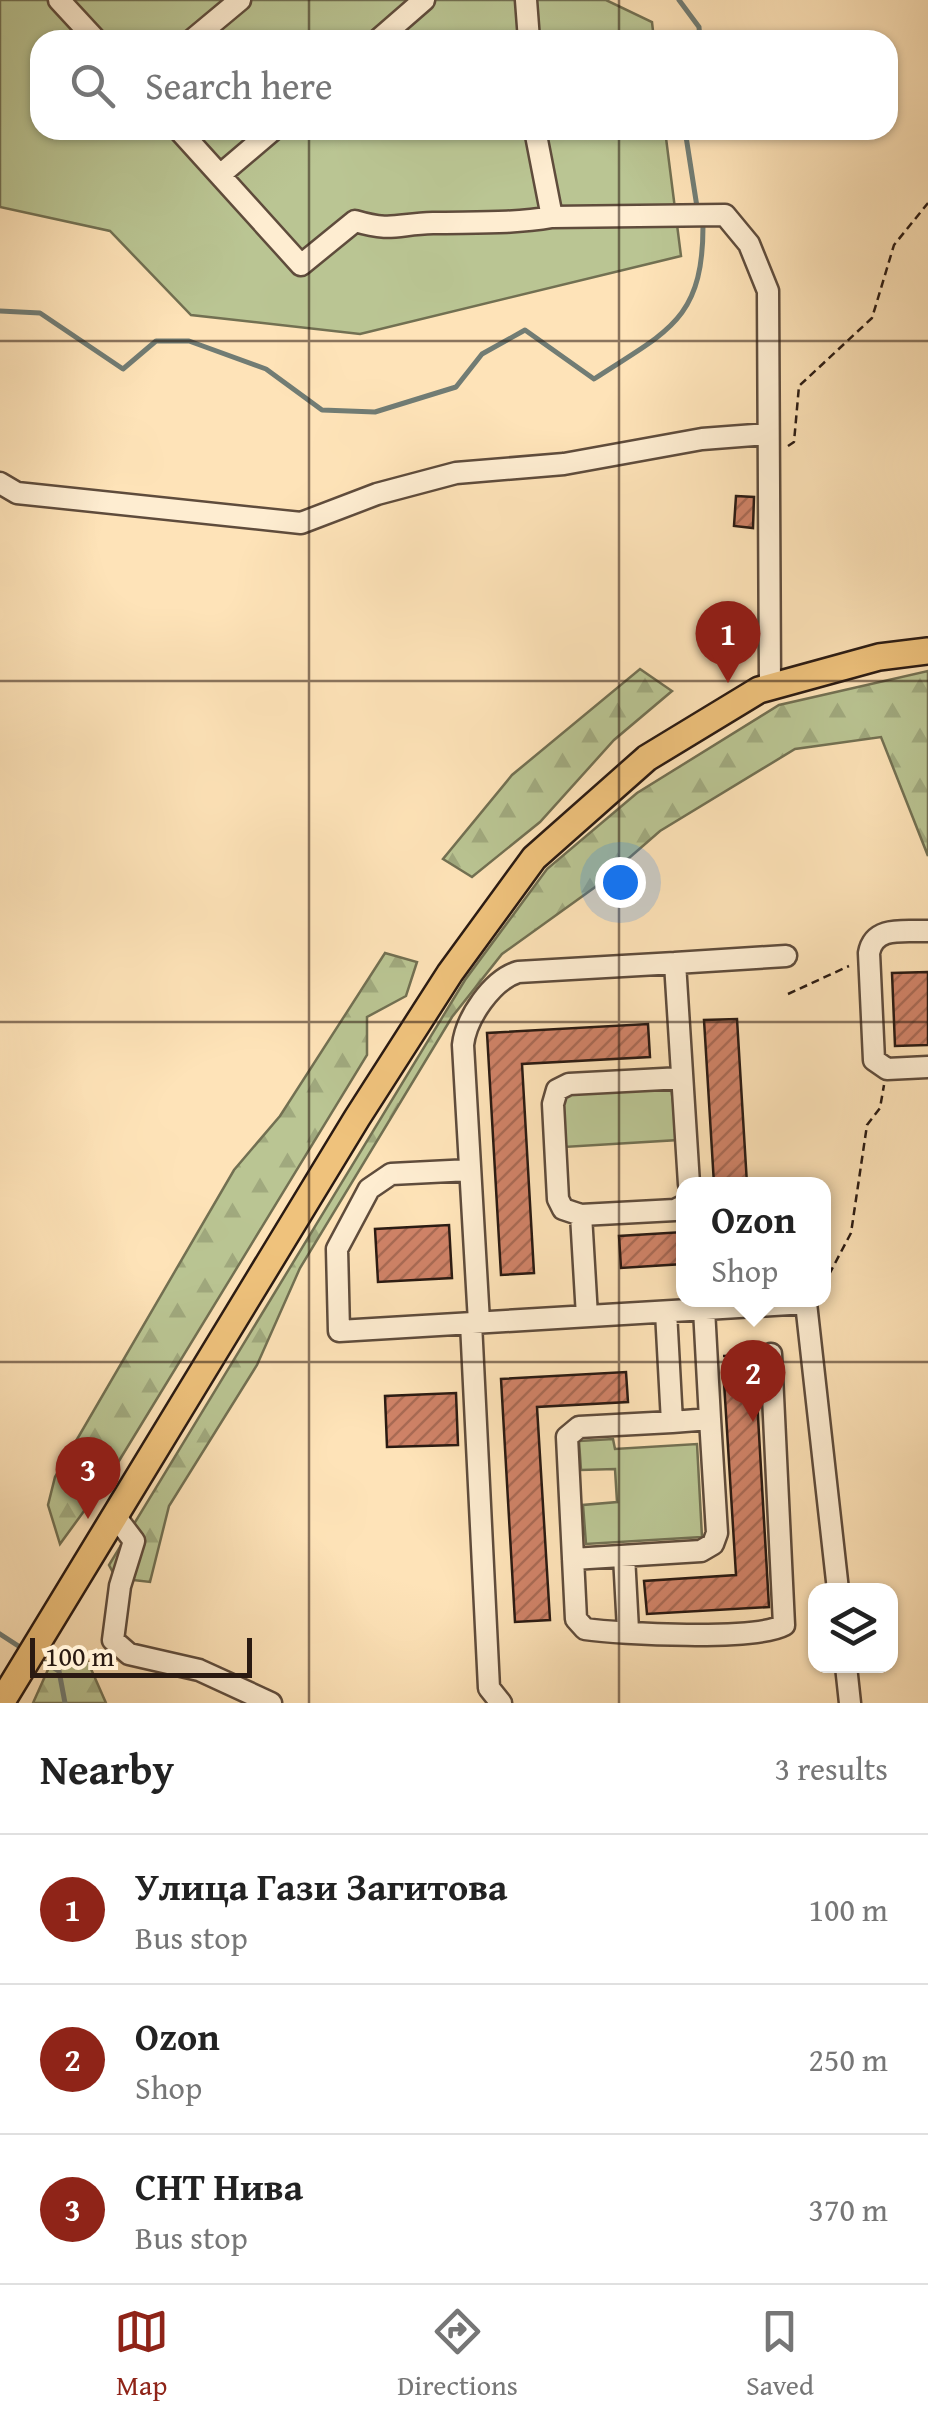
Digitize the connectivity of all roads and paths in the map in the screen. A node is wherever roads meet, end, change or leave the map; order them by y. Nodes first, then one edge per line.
1 (59, 0) edge
2 (240, 0) edge
3 (424, 0) edge
4 (526, 0) edge
5 (87, 30) edge
6 (204, 30) edge
7 (390, 30) edge
8 (528, 30) edge
9 (188, 140) edge
10 (261, 140) edge
11 (537, 140) edge
12 (220, 175) junction
13 (928, 203) edge
14 (552, 216) junction
15 (768, 434) junction
16 (768, 463) junction
17 (0, 484) edge
18 (928, 650) edge
19 (770, 687) junction
20 (928, 931) edge
21 (786, 956) dead end
22 (869, 956) junction
23 (675, 962) junction
24 (788, 994) dead end
25 (928, 1068) edge
26 (888, 1069) junction
27 (682, 1078) junction
28 (470, 1170) junction
29 (689, 1177) edge
30 (676, 1210) edge
31 (580, 1215) junction
32 (831, 1270) edge
33 (755, 1307) edge
34 (806, 1307) edge
35 (704, 1310) junction
36 (666, 1312) junction
37 (587, 1316) junction
38 (475, 1323) junction
39 (771, 1354) joint
40 (707, 1358) junction
41 (710, 1420) junction
42 (672, 1422) junction
43 (115, 1516) junction
44 (624, 1556) junction
45 (573, 1559) junction
46 (837, 1583) edge
47 (628, 1630) junction
48 (847, 1673) edge
49 (5, 1698) edge
50 (271, 1703) edge
51 (501, 1703) edge
52 (850, 1703) edge

1 - 5 street
2 - 6 street
3 - 7 street
4 - 8 street
9 - 12 street
10 - 12 street
11 - 14 street
12 - 14 street
13 - 16 path
14 - 15 street
15 - 16 street
15 - 17 street
16 - 19 street
18 - 19 main road
19 - 43 main road
20 - 22 street
21 - 23 street
22 - 24 path
22 - 26 street
23 - 27 street
23 - 28 street
25 - 26 street
26 - 32 path
27 - 29 street
27 - 31 street
28 - 38 street
28 - 38 street
30 - 31 street
31 - 37 street
33 - 35 street
34 - 46 street
35 - 36 street
35 - 40 street
36 - 37 street
36 - 42 street
37 - 38 street
38 - 51 street
39 - 40 path
39 - 47 street
40 - 41 street
41 - 42 street
41 - 44 street
42 - 45 street
43 - 49 main road
43 - 50 street
44 - 45 street
44 - 47 street
45 - 47 street
48 - 52 street

